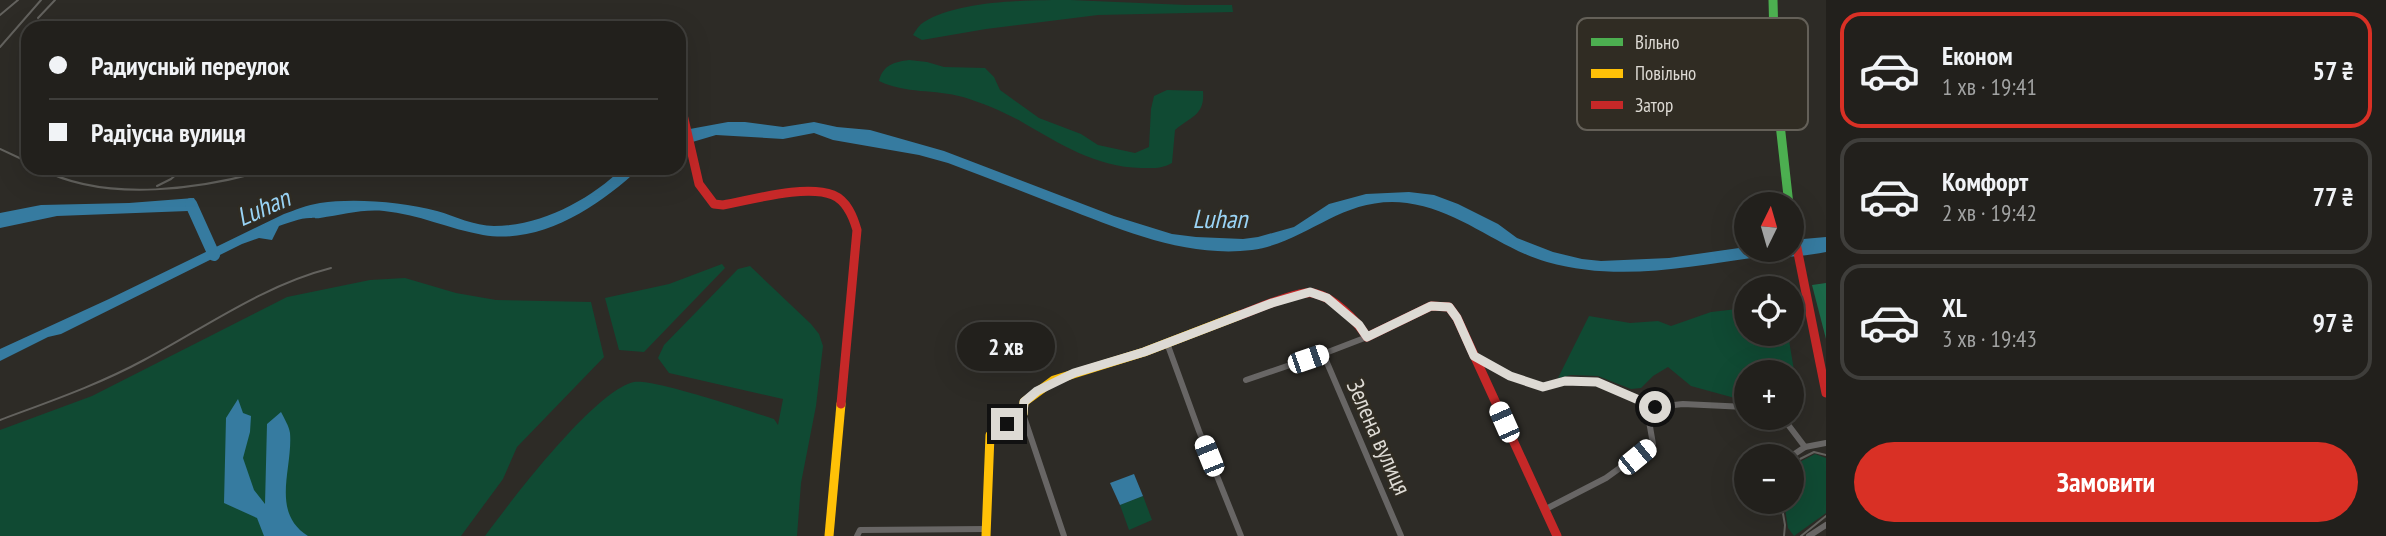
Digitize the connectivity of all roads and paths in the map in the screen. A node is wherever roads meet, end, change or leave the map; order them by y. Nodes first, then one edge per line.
1 (1773, 0) edge
2 (1773, 18) edge
3 (686, 127) edge
4 (1780, 130) edge
5 (1787, 192) edge
6 (1799, 262) edge
7 (1367, 337) junction
8 (1167, 342) junction
9 (1328, 352) junction
10 (1474, 356) junction
11 (1246, 380) dead end
12 (1826, 393) edge
13 (1734, 406) edge
14 (1655, 407) junction
15 (1023, 414) junction
16 (1792, 430) edge
17 (1826, 443) edge
18 (1805, 447) joint
19 (1544, 510) junction
20 (1826, 525) edge
21 (986, 533) edge
22 (829, 536) edge
23 (857, 536) edge
24 (1064, 536) edge
25 (1241, 536) edge
26 (1401, 536) edge
27 (1557, 536) edge
28 (1810, 536) edge

1 - 2 street
3 - 22 street
4 - 5 street
6 - 12 street
7 - 8 street
7 - 9 street, Зелена вулиця
7 - 10 street
8 - 15 street
8 - 25 street
9 - 11 street
9 - 26 street, Зелена вулиця
10 - 14 street
10 - 19 street
13 - 14 street
14 - 19 street
15 - 21 street
15 - 24 street
16 - 18 street
17 - 18 street
19 - 27 street
20 - 28 street
21 - 23 street

